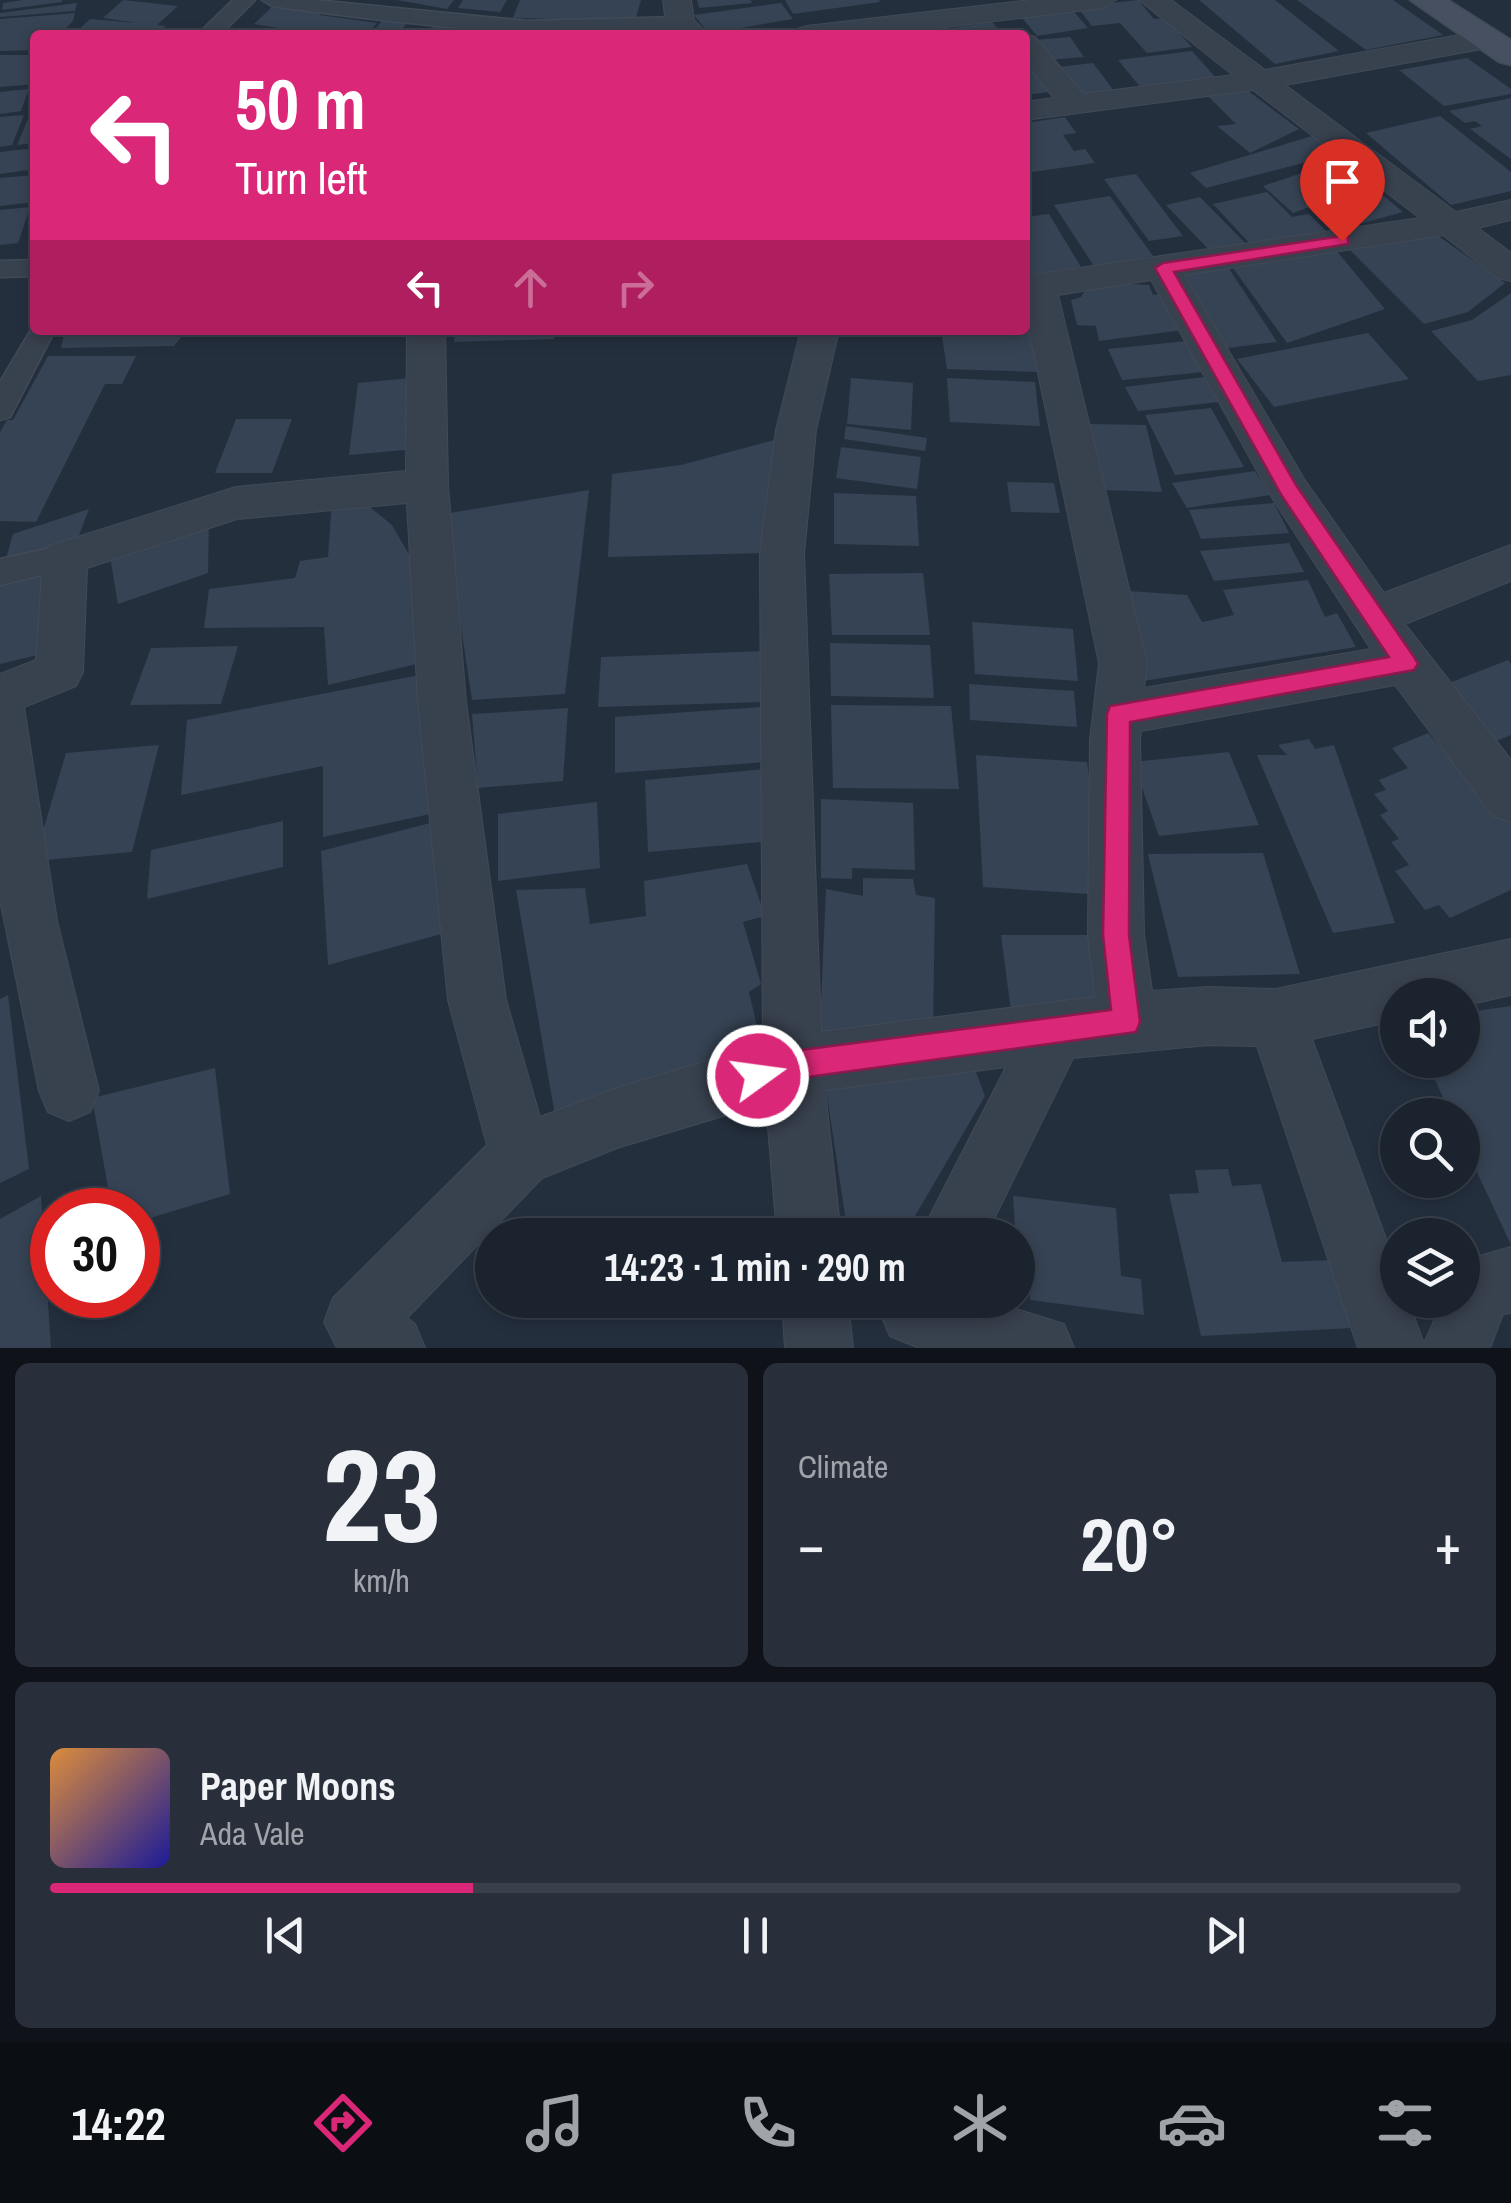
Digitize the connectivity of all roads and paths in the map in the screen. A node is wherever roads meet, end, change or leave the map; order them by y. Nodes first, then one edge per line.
1 (245, 0) edge
2 (272, 0) edge
3 (1102, 0) edge
4 (1152, 0) edge
5 (1426, 0) edge
6 (1003, 16) edge
7 (684, 19) edge
8 (213, 30) edge
9 (858, 30) edge
10 (1499, 47) edge
11 (1030, 49) edge
12 (1262, 80) junction
13 (1076, 106) junction
14 (1030, 111) edge
15 (1511, 210) edge
16 (1449, 224) junction
17 (30, 268) edge
18 (1163, 268) junction
19 (0, 269) edge
20 (1511, 270) edge
21 (1031, 288) edge
22 (38, 335) edge
23 (426, 335) edge
24 (819, 335) edge
25 (0, 410) edge
26 (427, 484) junction
27 (65, 558) junction
28 (1511, 562) edge
29 (0, 572) edge
30 (1374, 617) junction
31 (1406, 664) junction
32 (0, 695) edge
33 (0, 706) edge
34 (1118, 714) junction
35 (1511, 799) edge
36 (1511, 967) edge
37 (1276, 1018) junction
38 (1126, 1022) junction
39 (1056, 1031) junction
40 (793, 1065) junction
41 (70, 1091) dead end
42 (521, 1155) junction
43 (807, 1218) edge
44 (961, 1218) edge
45 (1511, 1280) edge
46 (816, 1318) edge
47 (910, 1320) edge
48 (391, 1348) edge
49 (819, 1348) edge
50 (1040, 1348) edge
51 (1392, 1348) edge
52 (1456, 1348) edge

1 - 8 street
2 - 7 street
3 - 6 street
4 - 12 street
5 - 10 main road
6 - 9 street
10 - 12 street
11 - 13 street
12 - 13 street
12 - 16 street
13 - 14 street
15 - 16 street
16 - 18 street
16 - 20 street
17 - 19 street
18 - 21 street
18 - 30 street
21 - 34 street
22 - 25 street
23 - 26 street
24 - 40 street
26 - 27 street
26 - 42 street
27 - 29 street
27 - 32 street
28 - 30 street
30 - 31 street
31 - 34 street
31 - 35 street
33 - 41 street
34 - 38 street
36 - 37 street
37 - 38 street
37 - 51 street
38 - 39 street
39 - 40 street
39 - 44 street
40 - 42 street
40 - 43 street
42 - 48 street
45 - 52 street
46 - 49 street
47 - 50 street

